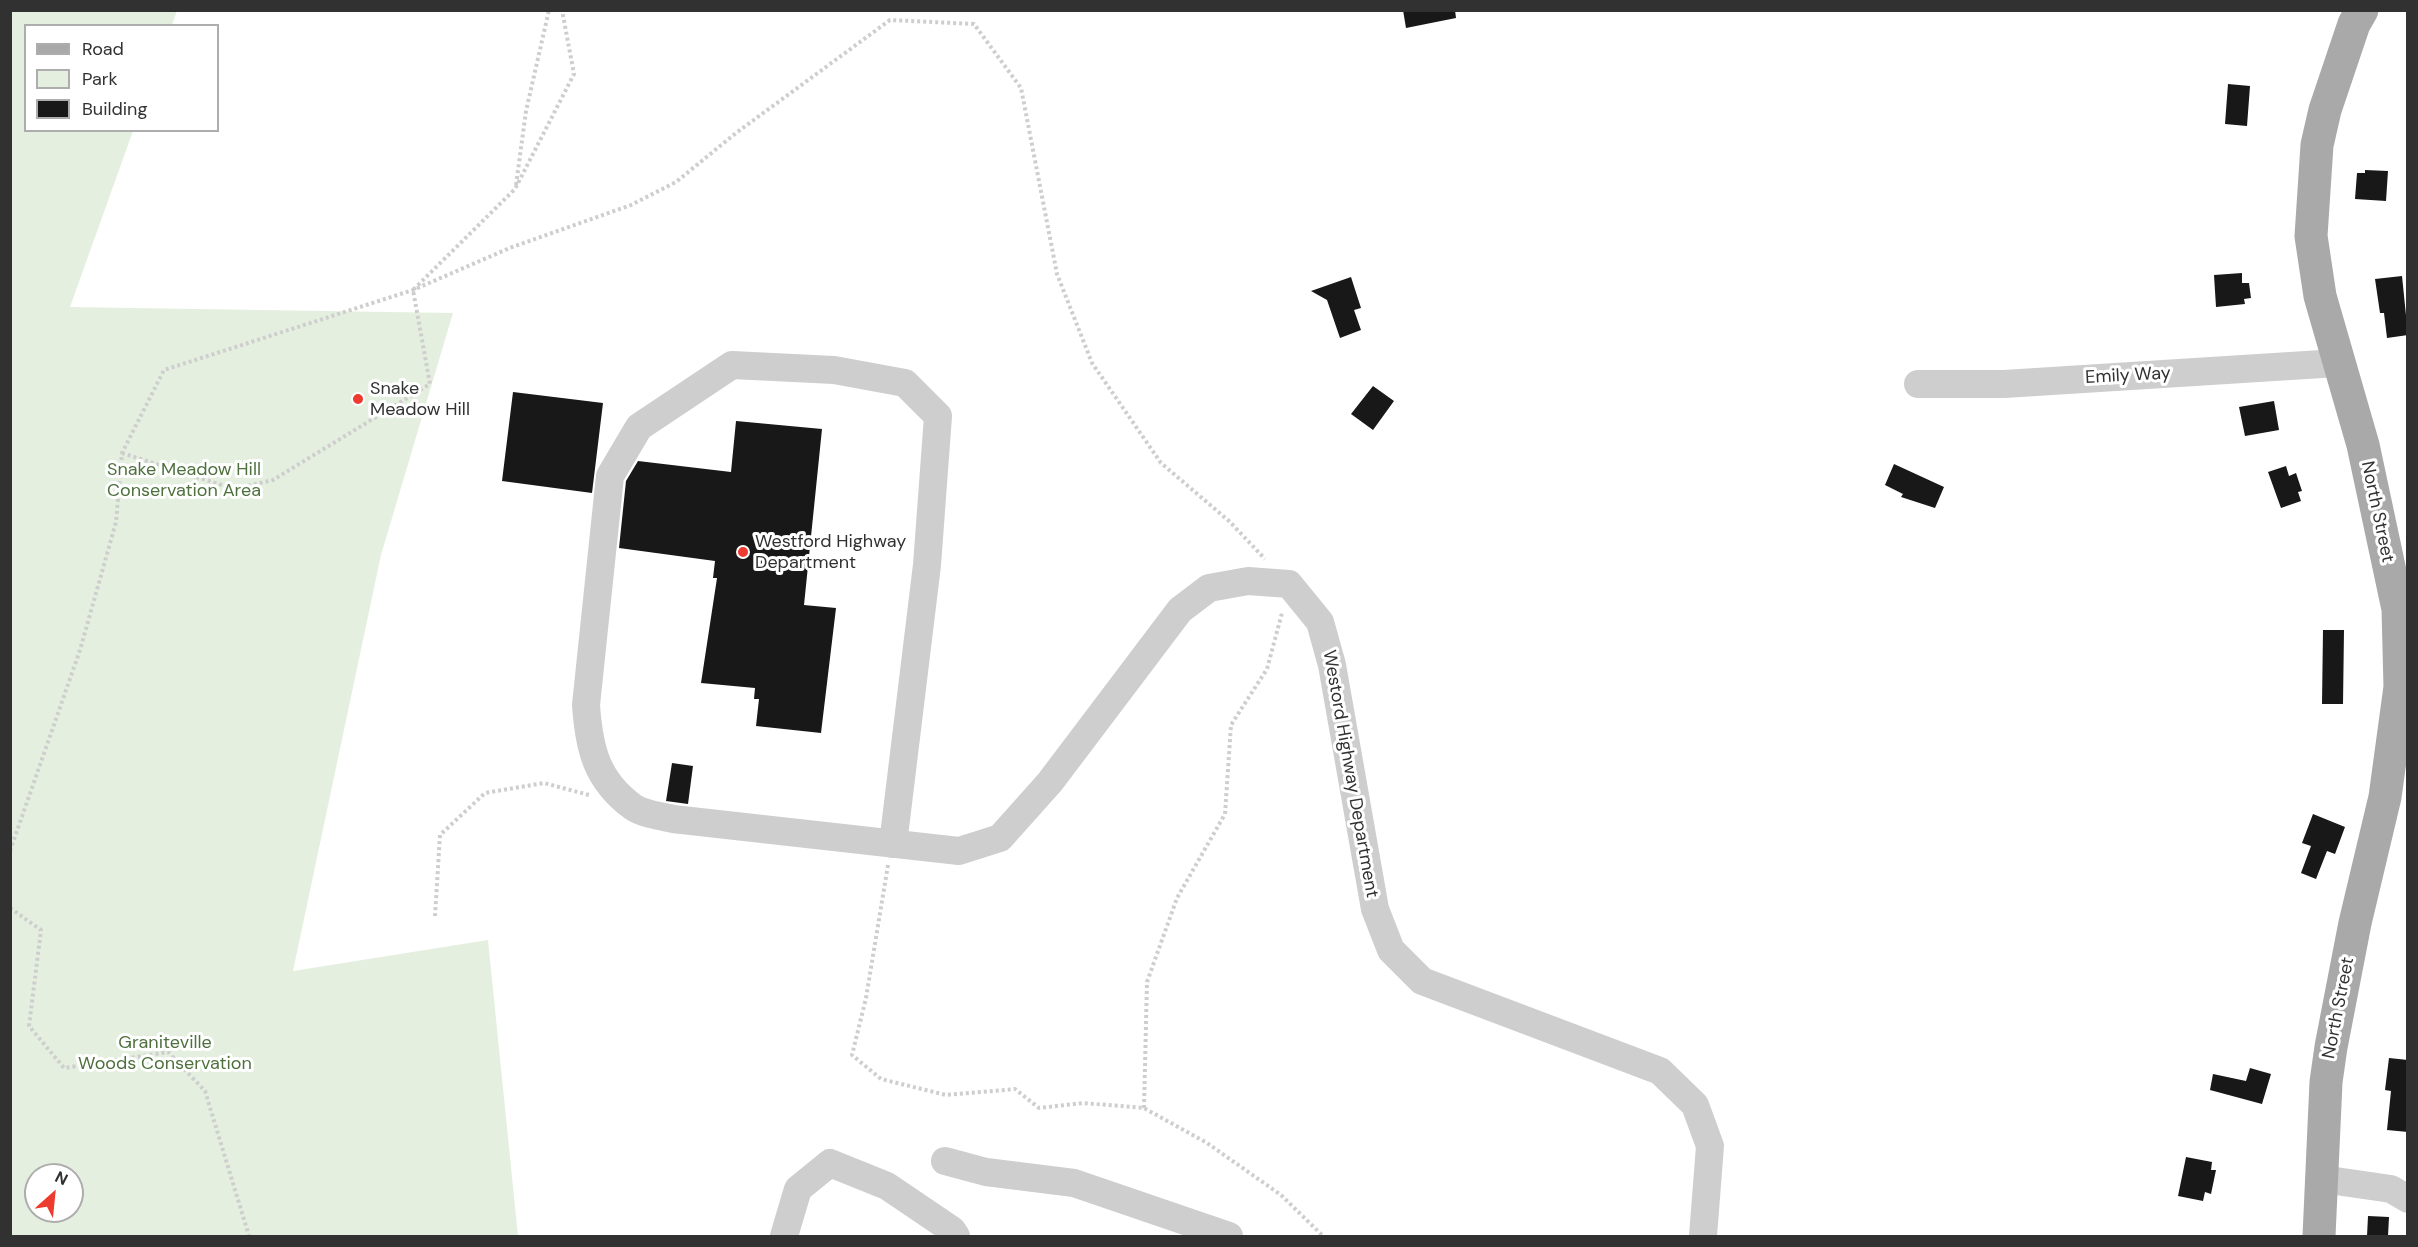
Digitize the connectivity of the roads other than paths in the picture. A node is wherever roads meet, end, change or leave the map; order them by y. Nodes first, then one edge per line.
1 (2362, 10) edge
2 (2338, 363) junction
3 (1918, 384) dead end
4 (893, 844) junction
5 (945, 1161) dead end
6 (2322, 1179) junction
7 (2408, 1199) edge
8 (784, 1236) edge
9 (956, 1236) edge
10 (1229, 1236) edge
11 (1703, 1236) edge
12 (2319, 1236) edge

1 - 2 main road, North Street
2 - 3 street, Emily Way
2 - 6 main road, North Street
4 - 4 street
4 - 11 street, Westord Highway Department
5 - 10 street
6 - 7 street
6 - 12 main road, North Street
8 - 9 street

